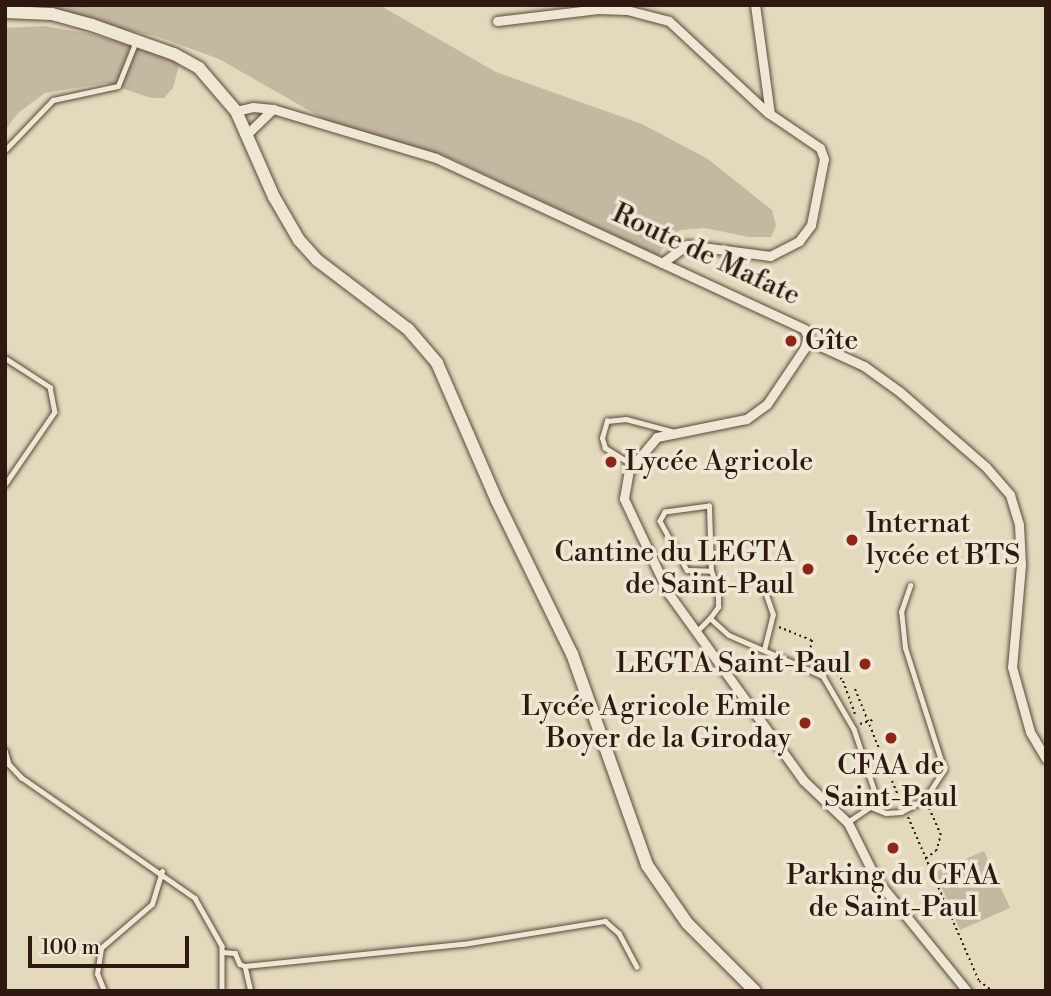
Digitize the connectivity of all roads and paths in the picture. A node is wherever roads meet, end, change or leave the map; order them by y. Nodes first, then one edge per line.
1 (755, 5) edge
2 (5, 12) edge
3 (497, 21) dead end
4 (136, 39) junction
5 (273, 109) junction
6 (236, 111) junction
7 (770, 114) junction
8 (248, 133) junction
9 (5, 150) edge
10 (662, 263) junction
11 (807, 340) junction
12 (5, 358) edge
13 (675, 433) junction
14 (632, 465) junction
15 (5, 485) edge
16 (711, 571) junction
17 (910, 586) dead end
18 (766, 595) dead end
19 (710, 618) junction
20 (697, 631) junction
21 (764, 650) junction
22 (855, 690) dead end
23 (5, 750) edge
24 (1046, 759) edge
25 (925, 799) junction
26 (871, 807) junction
27 (904, 810) junction
28 (848, 823) junction
29 (926, 859) junction
30 (162, 872) junction
31 (222, 952) junction
32 (245, 966) junction
33 (637, 967) dead end
34 (104, 991) edge
35 (222, 991) edge
36 (251, 991) edge
37 (755, 991) edge
38 (967, 991) edge
39 (993, 991) edge

1 - 7 street
2 - 4 main road
3 - 7 street
4 - 6 main road
4 - 9 lane
5 - 6 street, Route de Mafate
5 - 8 street
5 - 10 street, Route de Mafate
6 - 8 main road
7 - 10 street
8 - 37 main road
10 - 11 street, Route de Mafate
11 - 13 street, Route de Mafate
11 - 24 street
12 - 15 lane
13 - 14 street, Route de Mafate
13 - 14 lane
14 - 20 street
16 - 16 lane
16 - 19 lane
17 - 25 lane
18 - 21 lane
19 - 20 lane
19 - 21 lane
20 - 28 street
21 - 26 lane
22 - 27 path
23 - 30 lane
25 - 27 lane
25 - 29 path
26 - 27 lane
26 - 28 lane
27 - 29 path
28 - 38 street
29 - 39 path
30 - 31 lane
30 - 34 lane
31 - 32 lane
31 - 35 lane
32 - 33 lane
32 - 36 lane

